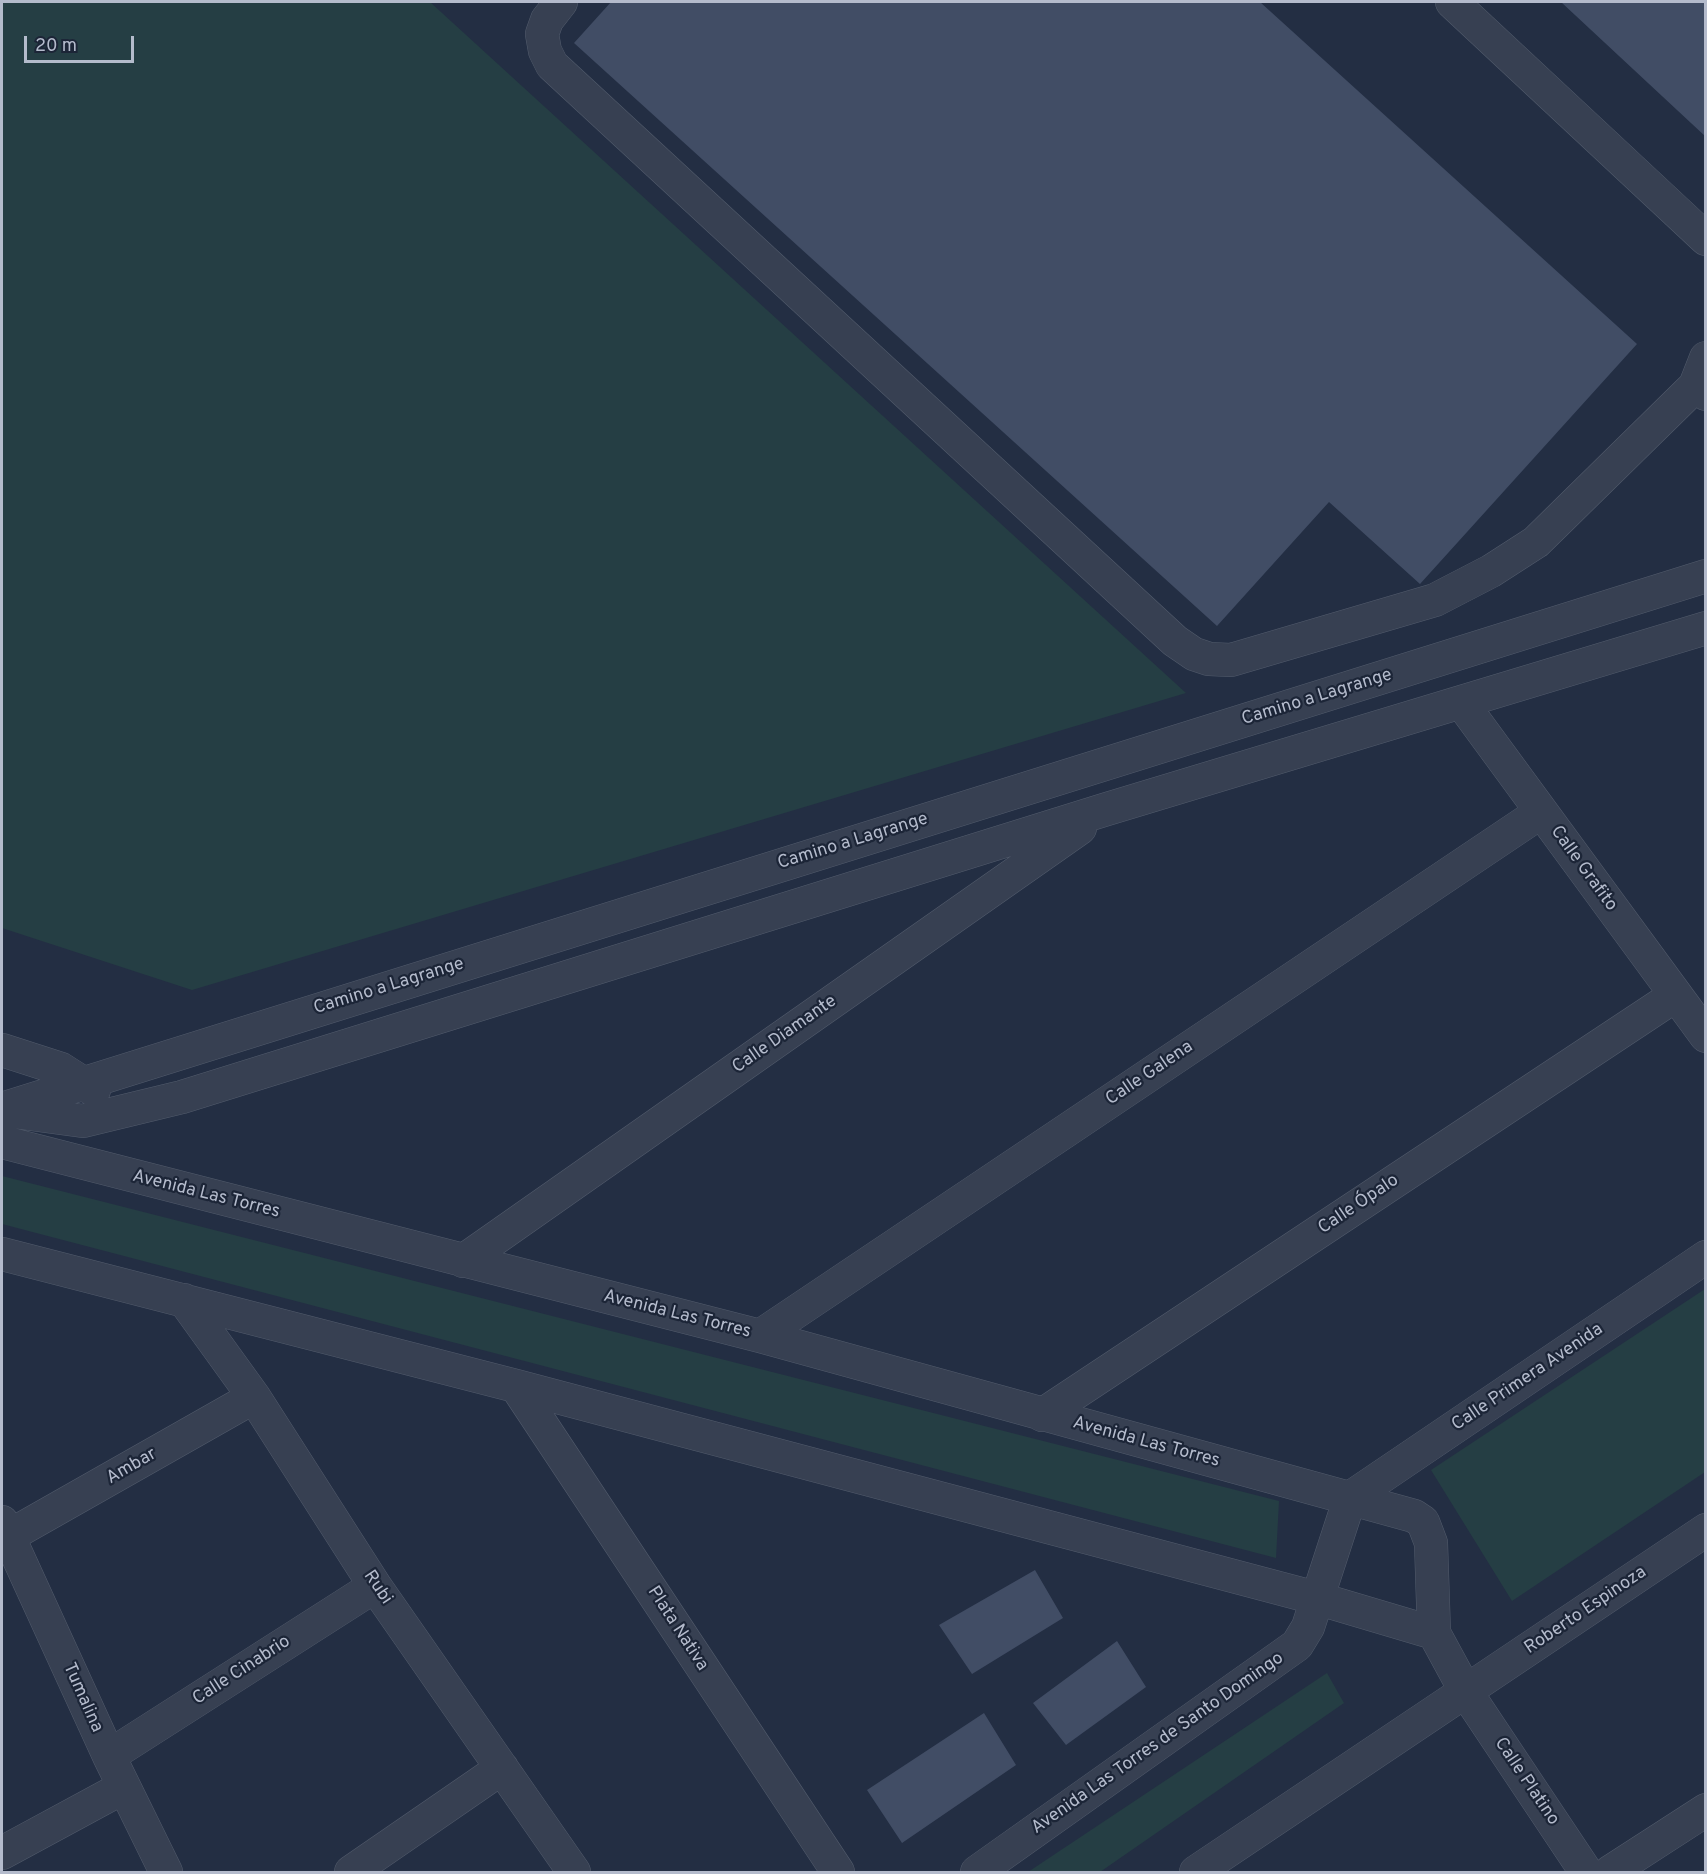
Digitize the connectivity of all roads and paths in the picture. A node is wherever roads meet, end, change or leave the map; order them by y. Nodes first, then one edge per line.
1 (561, 2) edge
2 (1452, 2) edge
3 (1706, 238) edge
4 (1702, 379) edge
5 (1706, 576) edge
6 (1706, 628) edge
7 (1461, 702) junction
8 (1107, 809) junction
9 (1541, 812) junction
10 (1676, 995) junction
11 (1706, 1036) edge
12 (2, 1050) edge
13 (86, 1083) junction
14 (2, 1110) edge
15 (120, 1112) junction
16 (2, 1142) edge
17 (2, 1254) edge
18 (1706, 1257) edge
19 (463, 1261) junction
20 (184, 1300) junction
21 (759, 1336) junction
22 (516, 1386) junction
23 (254, 1398) junction
24 (1042, 1415) junction
25 (1350, 1498) junction
26 (5, 1529) edge
27 (1706, 1530) edge
28 (375, 1586) junction
29 (1316, 1598) junction
30 (1434, 1633) junction
31 (1466, 1692) junction
32 (109, 1756) junction
33 (502, 1768) junction
34 (124, 1787) junction
35 (1706, 1810) edge
36 (2, 1853) edge
37 (166, 1872) edge
38 (351, 1872) edge
39 (574, 1872) edge
40 (838, 1872) edge
41 (977, 1872) edge
42 (1196, 1872) edge
43 (1587, 1872) edge
44 (1610, 1872) edge

1 - 4 street
2 - 3 street
5 - 13 street, Camino a Lagrange
6 - 7 street, Camino a Lagrange
7 - 8 street, Camino a Lagrange
7 - 9 street, Calle Grafito
8 - 15 street, Camino a Lagrange
8 - 19 street, Calle Diamante
9 - 10 street, Calle Grafito
9 - 21 street, Calle Galena
10 - 11 street, Calle Grafito
10 - 24 street, Calle Ópalo
12 - 13 street
13 - 14 street, Camino a Lagrange
13 - 15 street
14 - 15 street, Camino a Lagrange
16 - 19 street, Avenida Las Torres
17 - 20 street
18 - 25 street, Calle Primera Avenida
19 - 21 street, Avenida Las Torres
20 - 22 street
20 - 23 street, Rubi
21 - 24 street, Avenida Las Torres
22 - 29 street
22 - 40 street, Plata Nativa
23 - 26 street, Ambar
23 - 28 street, Rubi
24 - 25 street, Avenida Las Torres
25 - 29 street
25 - 30 street, Avenida Las Torres
26 - 32 street, Tumalina
27 - 31 street, Roberto Espinoza
28 - 32 street, Calle Cinabrio
28 - 33 street, Rubi
29 - 30 street
29 - 41 street, Avenida Las Torres de Santo Domingo
30 - 31 street, Avenida Las Torres
31 - 42 street
31 - 43 street, Calle Platino
32 - 34 street, Tumalina
33 - 38 street
33 - 39 street, Rubi
34 - 36 street
34 - 37 street, Tumalina
35 - 44 street

